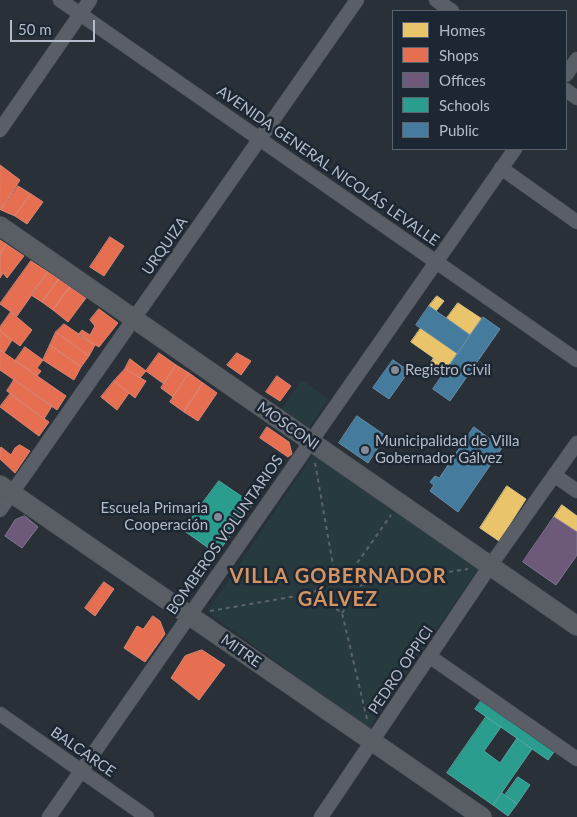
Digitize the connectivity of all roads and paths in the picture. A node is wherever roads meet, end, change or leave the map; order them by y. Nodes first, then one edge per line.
1 (60, 0) edge
2 (90, 0) edge
3 (357, 0) edge
4 (436, 0) edge
5 (451, 10) edge
6 (80, 14) junction
7 (577, 59) edge
8 (567, 74) edge
9 (0, 130) edge
10 (260, 139) junction
11 (513, 150) edge
12 (501, 168) junction
13 (577, 222) edge
14 (0, 226) edge
15 (436, 262) junction
16 (134, 319) junction
17 (577, 360) edge
18 (310, 442) junction
19 (577, 443) edge
20 (554, 475) junction
21 (6, 489) edge
22 (577, 491) edge
23 (400, 503) junction
24 (0, 510) edge
25 (333, 566) junction
26 (490, 566) junction
27 (348, 576) junction
28 (361, 585) junction
29 (314, 593) junction
30 (342, 612) junction
31 (189, 615) junction
32 (577, 626) edge
33 (430, 656) junction
34 (0, 714) edge
35 (373, 742) junction
36 (577, 759) edge
37 (81, 771) junction
38 (49, 817) edge
39 (147, 817) edge
40 (321, 817) edge
41 (482, 817) edge

1 - 6 street, AVENIDA GENERAL NICOLÁS LEVALLE
2 - 6 street
3 - 10 street, URQUIZA
4 - 5 street
6 - 9 street
6 - 10 street, AVENIDA GENERAL NICOLÁS LEVALLE
7 - 8 street
10 - 15 street, AVENIDA GENERAL NICOLÁS LEVALLE
10 - 16 street, URQUIZA
11 - 12 street, BOMBEROS VOLUNTARIOS
12 - 13 street
12 - 15 street, BOMBEROS VOLUNTARIOS
14 - 16 street, MOSCONI
15 - 17 street, AVENIDA GENERAL NICOLÁS LEVALLE
15 - 18 street, BOMBEROS VOLUNTARIOS
16 - 18 street, MOSCONI
16 - 21 street, URQUIZA
18 - 23 street, MOSCONI
18 - 25 path
18 - 31 street, BOMBEROS VOLUNTARIOS
19 - 20 street, PEDRO OPPICI
20 - 22 street
20 - 26 street, PEDRO OPPICI
21 - 24 street, URQUIZA
21 - 31 street, MITRE
23 - 26 street, MOSCONI
23 - 27 path
25 - 27 path
25 - 29 path
26 - 28 path
26 - 32 street, MOSCONI
26 - 33 street, PEDRO OPPICI
27 - 28 path
28 - 30 path
29 - 30 path
29 - 31 path
30 - 35 path
31 - 35 street, MITRE
31 - 37 street, BOMBEROS VOLUNTARIOS
33 - 35 street, PEDRO OPPICI
33 - 36 street
34 - 37 street, BALCARCE
35 - 40 street, PEDRO OPPICI
35 - 41 street, MITRE
37 - 38 street, BOMBEROS VOLUNTARIOS
37 - 39 street, BALCARCE

